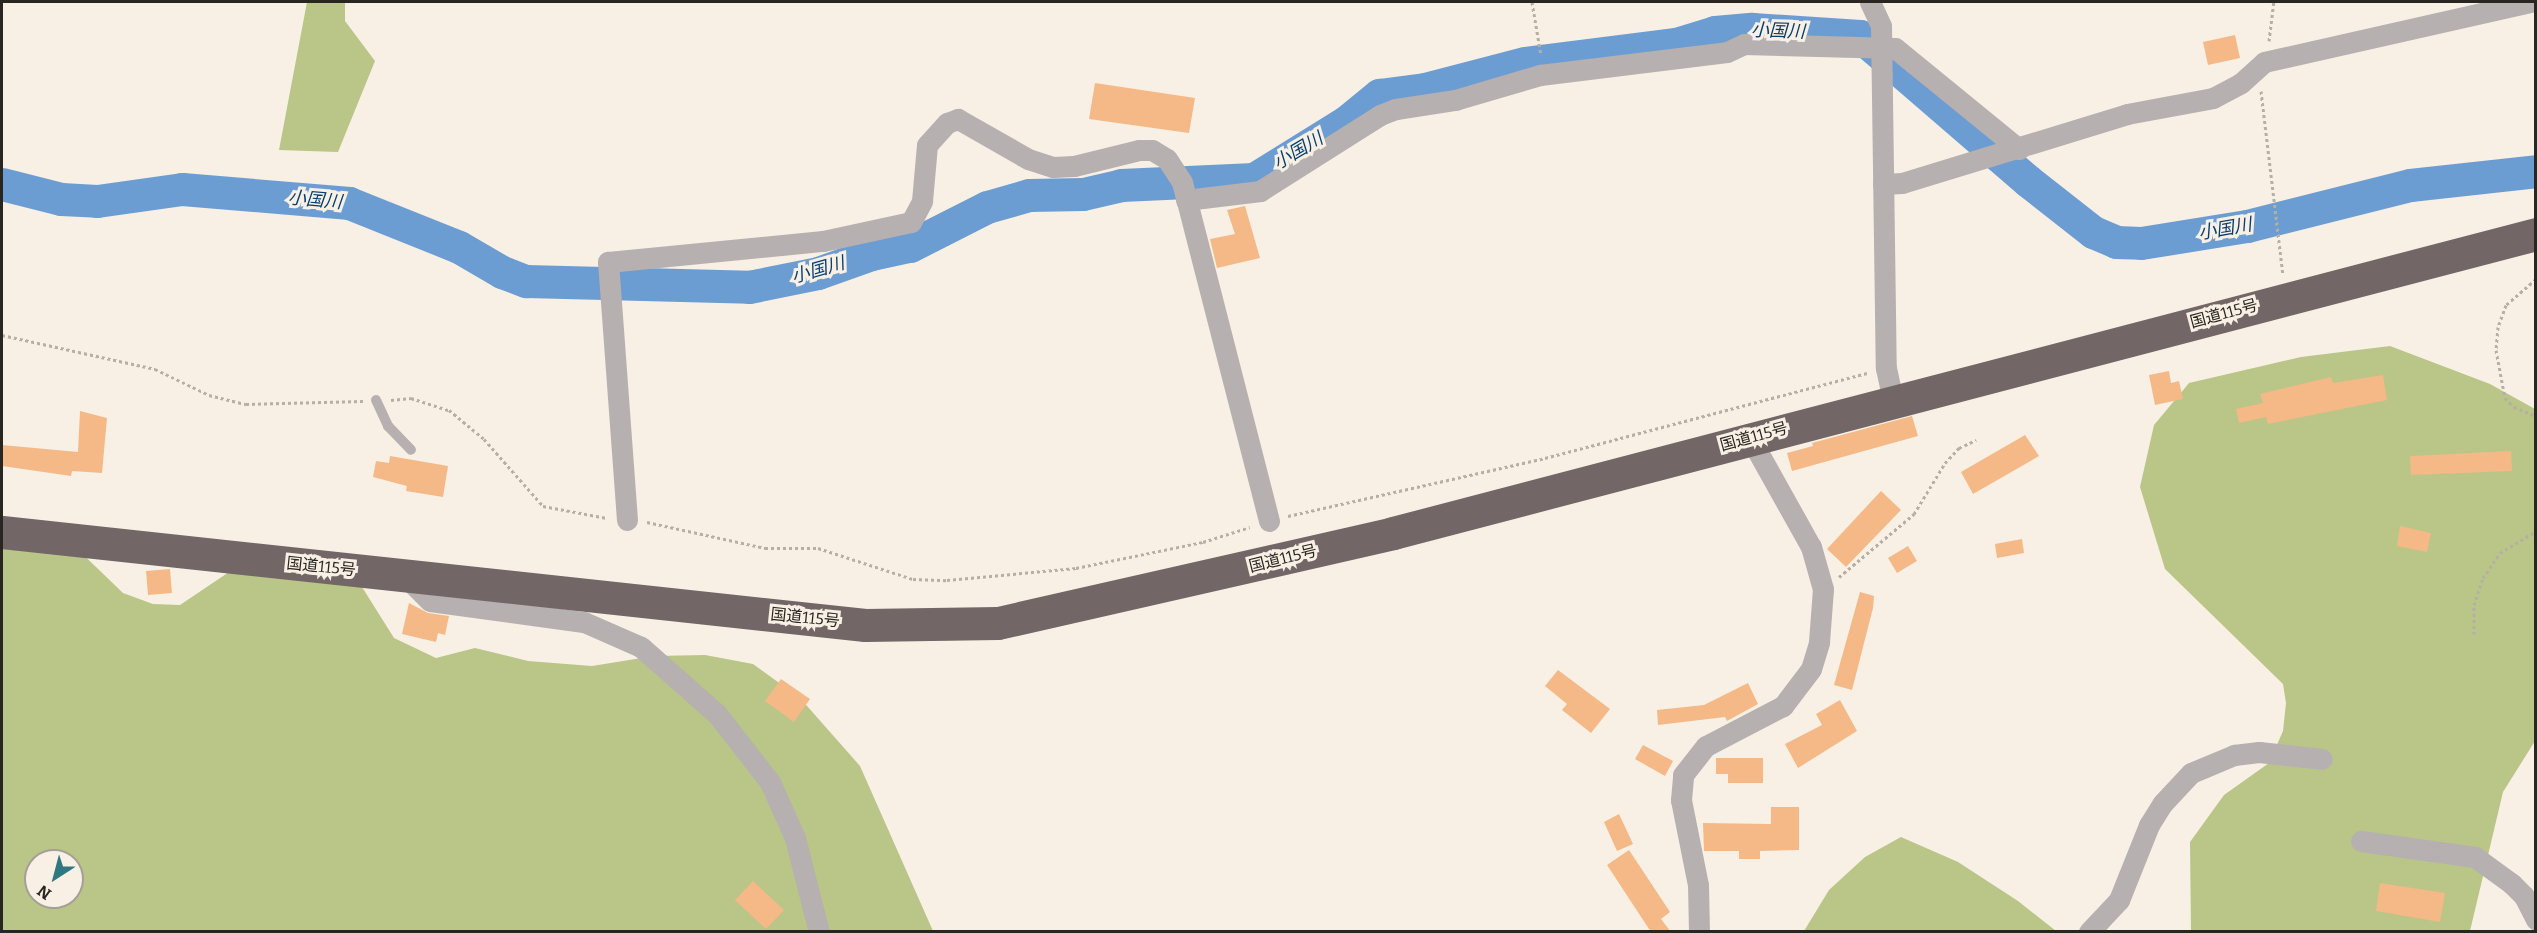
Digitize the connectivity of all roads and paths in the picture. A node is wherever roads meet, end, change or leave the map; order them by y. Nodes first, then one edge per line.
1 (1532, 2) edge
2 (2274, 2) edge
3 (2530, 2) edge
4 (1874, 4) edge
5 (1881, 46) junction
6 (2264, 62) junction
7 (1544, 75) junction
8 (2019, 149) junction
9 (1883, 184) junction
10 (1186, 200) junction
11 (2535, 234) edge
12 (2535, 279) edge
13 (2286, 298) junction
14 (2, 335) edge
15 (1886, 368) junction
16 (375, 400) junction
17 (1893, 400) junction
18 (2535, 416) edge
19 (1750, 438) junction
20 (1976, 440) dead end
21 (411, 450) dead end
22 (627, 520) junction
23 (1269, 520) junction
24 (2535, 531) edge
25 (2, 532) edge
26 (405, 576) junction
27 (1820, 582) junction
28 (2474, 634) dead end
29 (2322, 759) dead end
30 (2361, 841) dead end
31 (2535, 920) edge
32 (819, 932) edge
33 (1699, 932) edge
34 (2089, 932) edge

1 - 7 path
2 - 6 path
3 - 6 street
4 - 5 street
5 - 7 street
5 - 8 street
5 - 9 street
6 - 8 street
6 - 13 path
7 - 10 street
8 - 9 street
9 - 15 street
10 - 22 street
10 - 23 street
11 - 13 highway, 国道115号
12 - 18 path
13 - 17 highway, 国道115号
14 - 16 path
15 - 17 street
15 - 23 path
16 - 21 lane
16 - 22 path
17 - 19 highway, 国道115号
19 - 26 highway, 国道115号
19 - 27 street
20 - 27 path
22 - 23 path
24 - 28 path
25 - 26 highway, 国道115号
26 - 32 street
27 - 33 street
29 - 34 street
30 - 31 street

